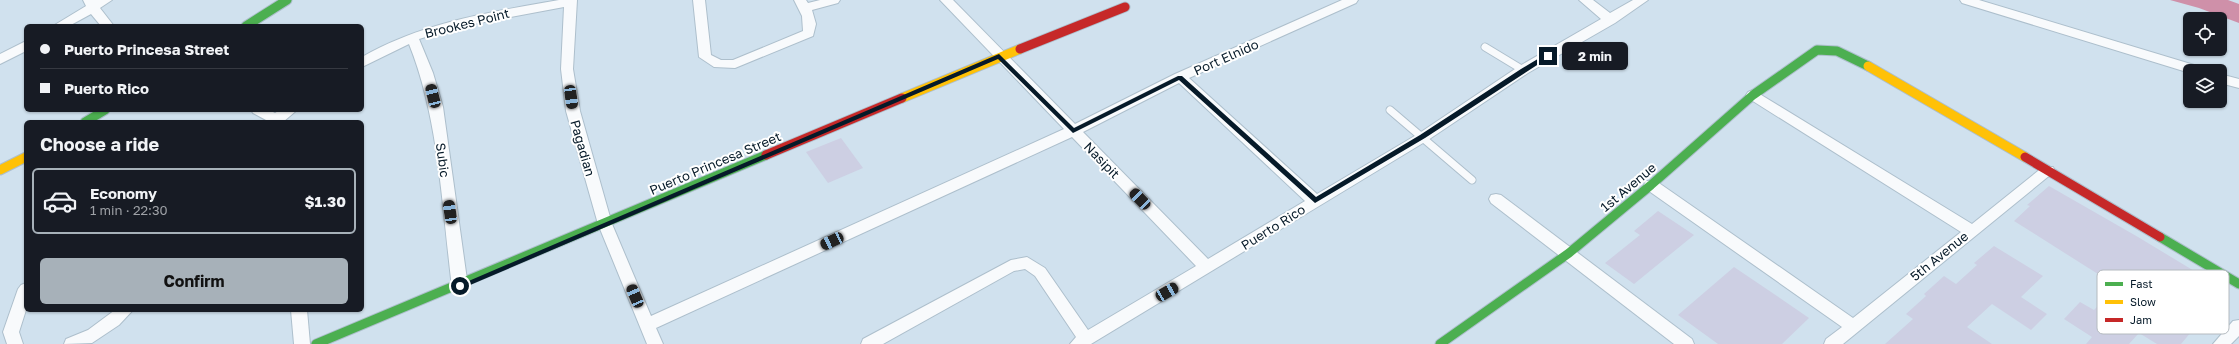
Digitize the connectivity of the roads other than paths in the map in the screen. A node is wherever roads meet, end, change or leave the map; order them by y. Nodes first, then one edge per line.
1 (106, 0) edge
2 (287, 0) edge
3 (699, 0) edge
4 (834, 0) edge
5 (946, 0) edge
6 (1352, 0) edge
7 (1586, 0) edge
8 (1642, 0) edge
9 (1966, 0) edge
10 (570, 1) edge
11 (90, 4) edge
12 (803, 4) edge
13 (1125, 7) dead end
14 (1611, 20) junction
15 (62, 24) edge
16 (106, 24) edge
17 (249, 24) edge
18 (412, 37) junction
19 (24, 46) edge
20 (1485, 47) dead end
21 (999, 56) junction
22 (0, 60) edge
23 (364, 62) edge
24 (2183, 66) edge
25 (1523, 70) junction
26 (1180, 77) junction
27 (2227, 80) edge
28 (2239, 84) edge
29 (1753, 95) junction
30 (1390, 110) dead end
31 (102, 112) edge
32 (261, 112) edge
33 (287, 112) edge
34 (88, 120) edge
35 (273, 120) edge
36 (275, 120) edge
37 (1073, 131) junction
38 (1423, 137) junction
39 (24, 158) edge
40 (0, 170) edge
41 (2048, 171) junction
42 (1472, 180) dead end
43 (1651, 185) junction
44 (1496, 199) dead end
45 (1315, 201) junction
46 (604, 224) junction
47 (1971, 231) junction
48 (1569, 253) junction
49 (1207, 268) junction
50 (2215, 270) edge
51 (2229, 278) edge
52 (2239, 284) edge
53 (460, 286) junction
54 (24, 296) edge
55 (124, 312) edge
56 (299, 312) edge
57 (647, 325) junction
58 (1852, 326) junction
59 (2239, 326) edge
60 (1082, 342) edge
61 (15, 344) edge
62 (72, 344) edge
63 (302, 344) edge
64 (316, 344) edge
65 (655, 344) edge
66 (869, 344) edge
67 (1440, 344) edge
68 (1686, 344) edge
69 (1832, 344) edge
70 (2221, 344) edge

1 - 11 street
2 - 17 street
3 - 12 street
4 - 12 street
5 - 21 street, Nasipit
6 - 26 street, Port Elnido
7 - 14 street
8 - 14 street, Puerto Rico
9 - 24 street
10 - 18 street, Brookes Point
10 - 46 street, Pagadian
11 - 15 street
11 - 16 street
13 - 21 street, Puerto Princesa Street
14 - 25 street, Puerto Rico
18 - 23 street, Brookes Point
18 - 53 street, Subic
19 - 22 street
20 - 25 lane
21 - 37 street, Nasipit
21 - 46 street, Puerto Princesa Street
25 - 38 street, Puerto Rico
26 - 37 street
26 - 45 street, Port Elnido
27 - 28 street
29 - 41 street, 1st Avenue
29 - 43 street, 1st Avenue
29 - 47 street
30 - 38 lane
31 - 34 street
32 - 35 street
33 - 36 street
37 - 49 street, Nasipit
37 - 57 street
38 - 42 lane
38 - 45 street, Puerto Rico
39 - 40 street
41 - 47 street, 5th Avenue
41 - 50 street
43 - 48 street, 1st Avenue
43 - 58 street
44 - 48 street
45 - 49 street, Puerto Rico
46 - 53 street, Puerto Princesa Street
46 - 57 street, Pagadian
47 - 58 street, 5th Avenue
48 - 67 street, 1st Avenue
48 - 68 street
49 - 60 street, Puerto Rico
51 - 52 street
53 - 64 street, Puerto Princesa Street
54 - 61 street
55 - 62 street
56 - 63 street
57 - 65 street, Pagadian
58 - 69 street, 5th Avenue
59 - 70 street
60 - 66 street

